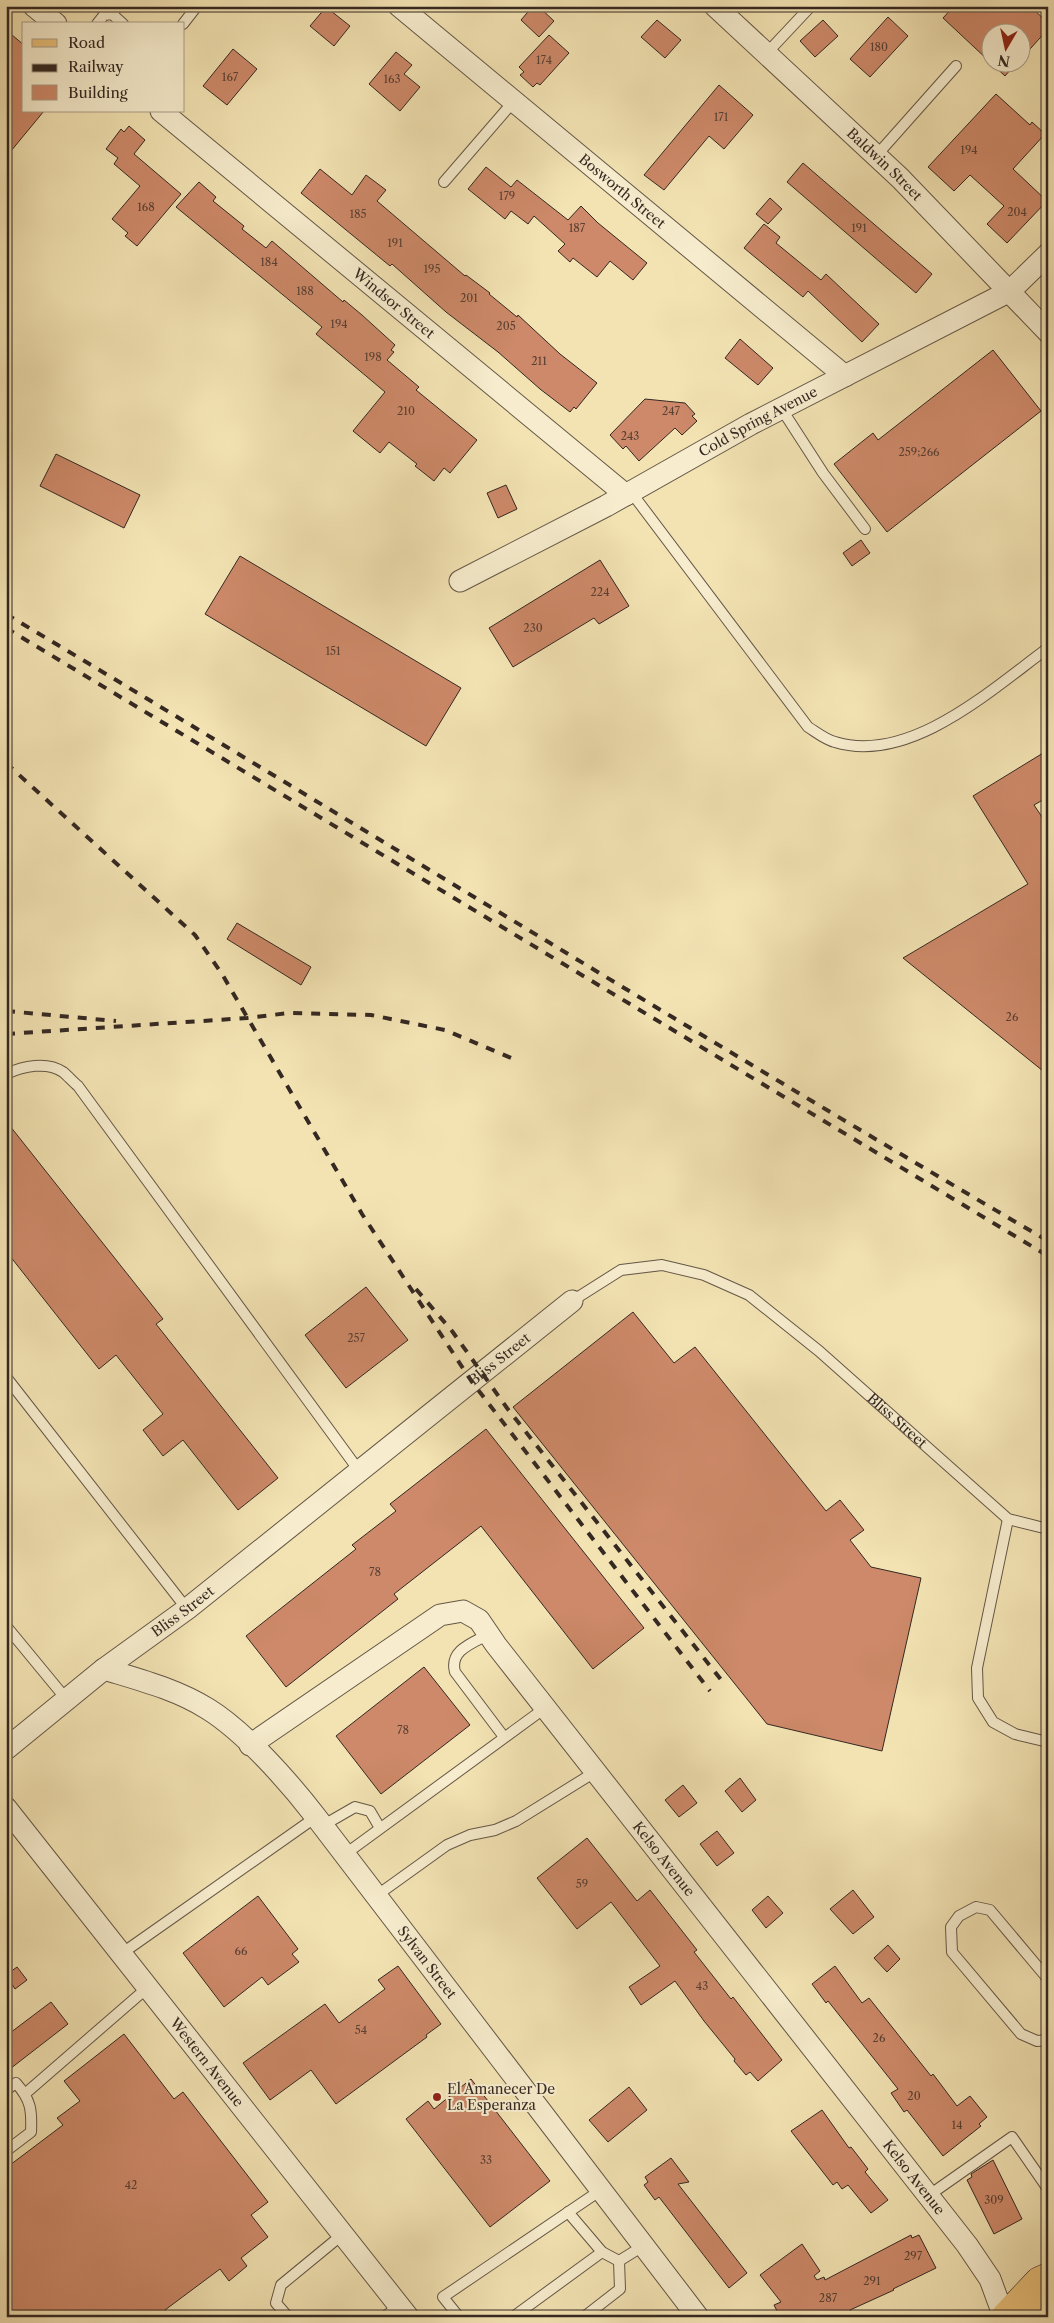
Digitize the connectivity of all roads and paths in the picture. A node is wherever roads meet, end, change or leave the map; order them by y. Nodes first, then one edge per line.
1 (34, 6) edge
2 (105, 6) edge
3 (198, 6) edge
4 (399, 6) edge
5 (715, 6) edge
6 (811, 6) edge
7 (115, 10) edge
8 (54, 22) edge
9 (99, 22) edge
10 (122, 22) edge
11 (185, 22) edge
12 (766, 54) junction
13 (956, 66) dead end
14 (514, 101) junction
15 (163, 112) edge
16 (876, 156) junction
17 (444, 182) dead end
18 (1048, 254) edge
19 (1010, 291) junction
20 (1048, 332) edge
21 (845, 376) junction
22 (781, 408) junction
23 (629, 494) junction
24 (865, 529) dead end
25 (460, 581) dead end
26 (1048, 648) edge
27 (6, 1074) edge
28 (572, 1301) joint
29 (6, 1376) edge
30 (360, 1472) junction
31 (1008, 1519) junction
32 (1048, 1529) edge
33 (187, 1609) junction
34 (6, 1626) edge
35 (489, 1634) junction
36 (104, 1670) junction
37 (67, 1700) junction
38 (545, 1708) junction
39 (504, 1737) junction
40 (1048, 1742) edge
41 (250, 1745) junction
42 (6, 1749) edge
43 (595, 1772) junction
44 (6, 1808) edge
45 (319, 1821) junction
46 (380, 1828) junction
47 (344, 1855) junction
48 (376, 1896) junction
49 (120, 1954) junction
50 (1048, 1979) edge
51 (148, 1988) junction
52 (1048, 2040) edge
53 (6, 2090) edge
54 (26, 2093) junction
55 (6, 2151) edge
56 (1048, 2189) edge
57 (601, 2190) junction
58 (928, 2196) junction
59 (568, 2212) junction
60 (343, 2234) junction
61 (643, 2246) junction
62 (602, 2252) junction
63 (619, 2261) junction
64 (1048, 2277) edge
65 (1048, 2312) edge
66 (397, 2313) edge
67 (288, 2317) edge
68 (459, 2317) edge
69 (513, 2317) edge
70 (584, 2317) edge
71 (698, 2317) edge
72 (1006, 2317) edge

1 - 8 street
2 - 7 lane
3 - 11 lane
4 - 14 street, Bosworth Street
5 - 12 street, Baldwin Street
6 - 12 lane
7 - 9 lane
7 - 10 lane
12 - 16 street, Baldwin Street
13 - 16 lane
14 - 17 lane
14 - 21 street, Bosworth Street
15 - 23 street, Windsor Street
16 - 19 street, Baldwin Street
18 - 19 street, Cold Spring Avenue
19 - 20 street, Baldwin Street
19 - 21 street, Cold Spring Avenue
21 - 22 street, Cold Spring Avenue
22 - 23 street, Cold Spring Avenue
22 - 24 lane
23 - 25 street, Cold Spring Avenue
23 - 26 lane
27 - 30 lane
28 - 30 street, Bliss Street
28 - 31 lane, Bliss Street
29 - 33 lane
30 - 33 street, Bliss Street
31 - 32 lane, Bliss Street
31 - 40 lane
33 - 36 street, Bliss Street
34 - 37 lane
35 - 38 street, Kelso Avenue
35 - 39 lane
35 - 41 street, Kelso Avenue
36 - 37 street, Bliss Street
36 - 41 street, Sylvan Street
37 - 42 street, Bliss Street
38 - 39 lane
38 - 43 street, Kelso Avenue
39 - 46 lane
41 - 45 street, Sylvan Street
43 - 48 lane
43 - 58 street, Kelso Avenue
44 - 49 street, Western Avenue
45 - 46 lane
45 - 47 street, Sylvan Street
45 - 49 lane
46 - 47 lane
47 - 48 street, Sylvan Street
48 - 57 street, Sylvan Street
49 - 51 street, Western Avenue
50 - 52 lane
51 - 54 lane
51 - 60 street, Western Avenue
53 - 54 lane
54 - 55 lane
56 - 58 lane
57 - 59 lane
57 - 61 street, Sylvan Street
58 - 72 street, Kelso Avenue
59 - 62 lane
59 - 68 lane
60 - 66 street, Western Avenue
60 - 67 lane
61 - 63 lane
61 - 71 street, Sylvan Street
62 - 63 lane
62 - 69 lane
63 - 70 lane
64 - 72 main road
65 - 72 main road

